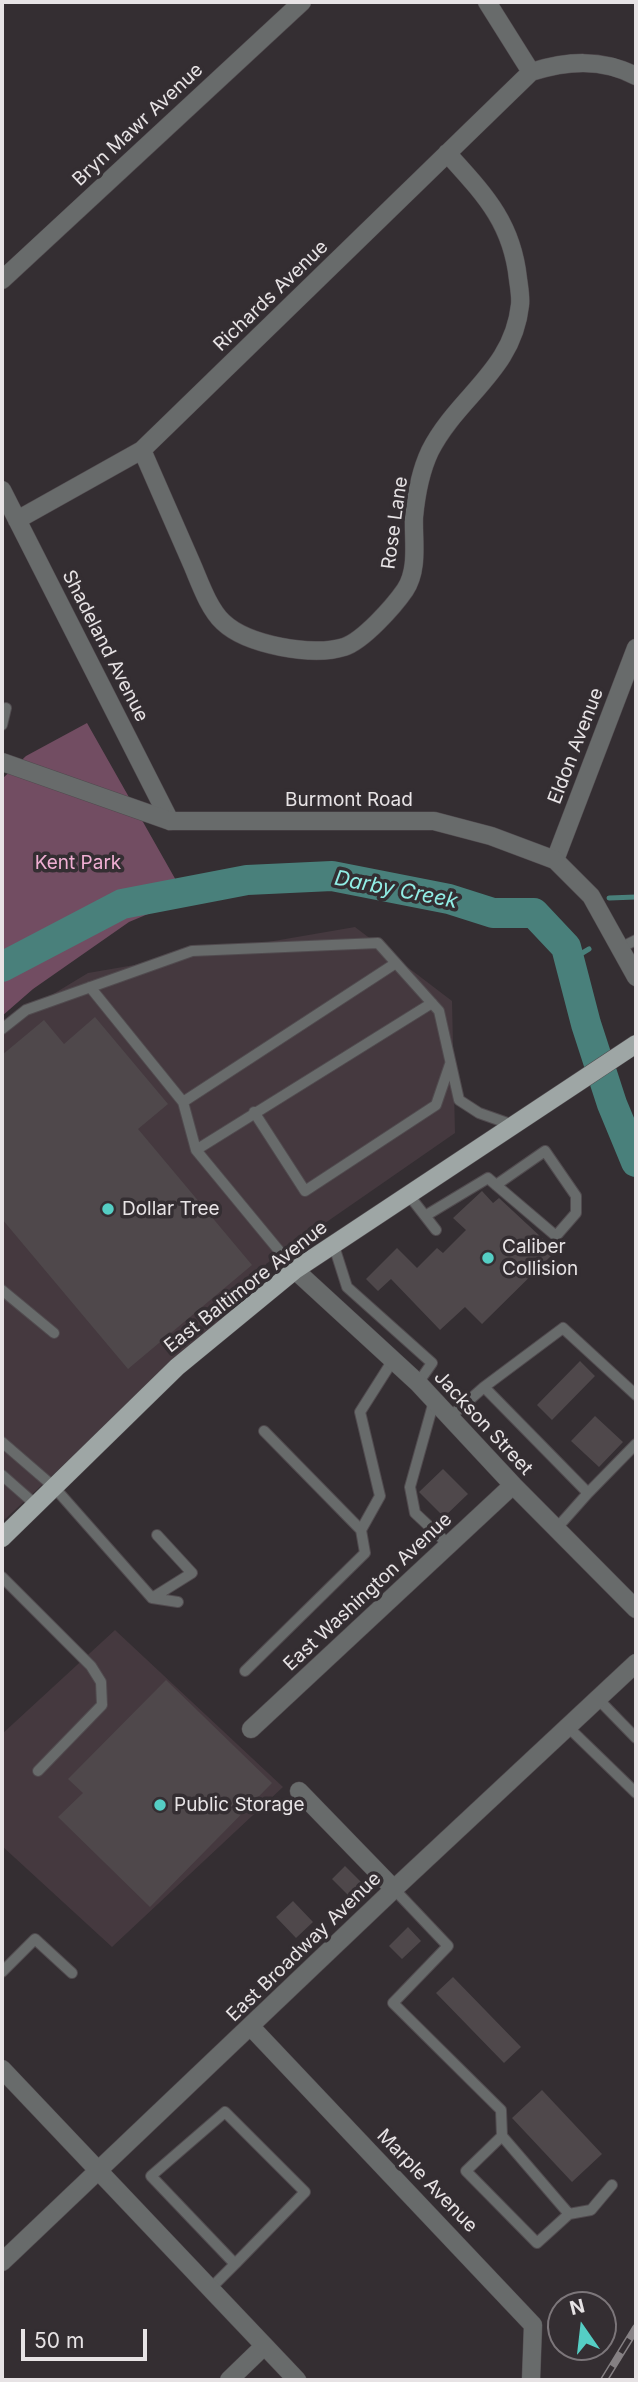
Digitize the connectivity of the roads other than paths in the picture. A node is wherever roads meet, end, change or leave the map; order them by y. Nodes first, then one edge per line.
1 (302, 2) edge
2 (487, 2) edge
3 (531, 72) junction
4 (636, 76) edge
5 (447, 153) junction
6 (2, 280) edge
7 (142, 450) junction
8 (2, 490) edge
9 (18, 520) junction
10 (636, 648) edge
11 (6, 708) dead end
12 (2, 724) edge
13 (2, 762) edge
14 (170, 821) junction
15 (555, 860) junction
16 (628, 944) edge
17 (396, 963) junction
18 (636, 977) edge
19 (90, 987) junction
20 (432, 1003) junction
21 (2, 1029) edge
22 (636, 1044) edge
23 (451, 1061) junction
24 (183, 1102) junction
25 (254, 1112) junction
26 (513, 1125) junction
27 (196, 1150) junction
28 (496, 1185) junction
29 (408, 1194) junction
30 (425, 1216) junction
31 (436, 1230) dead end
32 (333, 1243) junction
33 (295, 1270) junction
34 (2, 1290) edge
35 (54, 1333) dead end
36 (393, 1360) junction
37 (418, 1383) junction
38 (484, 1387) junction
39 (636, 1395) edge
40 (435, 1401) junction
41 (450, 1417) junction
42 (264, 1431) dead end
43 (2, 1442) edge
44 (636, 1444) edge
45 (2, 1475) edge
46 (513, 1485) junction
47 (54, 1487) junction
48 (588, 1493) junction
49 (36, 1505) junction
50 (556, 1528) junction
51 (361, 1530) junction
52 (156, 1535) dead end
53 (2, 1538) edge
54 (449, 1545) junction
55 (2, 1577) edge
56 (152, 1598) junction
57 (178, 1602) dead end
58 (636, 1609) edge
59 (636, 1663) edge
60 (245, 1671) dead end
61 (598, 1699) junction
62 (568, 1727) junction
63 (251, 1730) dead end
64 (636, 1738) edge
65 (38, 1771) dead end
66 (299, 1791) dead end
67 (636, 1793) edge
68 (394, 1889) junction
69 (2, 1972) edge
70 (72, 1973) dead end
71 (251, 2027) junction
72 (2, 2069) edge
73 (502, 2136) junction
74 (97, 2171) junction
75 (612, 2185) dead end
76 (569, 2214) junction
77 (2, 2262) edge
78 (235, 2264) junction
79 (209, 2290) junction
80 (263, 2347) junction
81 (229, 2380) edge
82 (297, 2380) edge
83 (531, 2380) edge

1 - 6 street, Bryn Mawr Avenue
2 - 3 street
3 - 4 street
3 - 5 street, Richards Avenue
5 - 7 street, Richards Avenue
5 - 7 street, Rose Lane
7 - 9 street, Richards Avenue
8 - 9 street, Shadeland Avenue
9 - 14 street, Shadeland Avenue
10 - 15 street, Eldon Avenue
11 - 12 lane
13 - 14 street, Burmont Road
14 - 15 street, Burmont Road
15 - 16 street, Burmont Road
16 - 18 street, Burmont Road
17 - 19 lane
17 - 20 lane
17 - 24 lane
19 - 21 lane
19 - 24 lane
20 - 23 lane
20 - 25 lane
22 - 26 main road, East Baltimore Avenue
23 - 25 lane
23 - 26 lane
24 - 27 lane
25 - 27 lane
26 - 29 main road, East Baltimore Avenue
27 - 33 lane
28 - 28 lane
28 - 30 lane
29 - 30 lane
29 - 32 main road, East Baltimore Avenue
30 - 31 lane
32 - 33 main road, East Baltimore Avenue
32 - 37 lane
33 - 36 street, Jackson Street
33 - 47 main road, East Baltimore Avenue
34 - 35 lane
36 - 37 street, Jackson Street
36 - 51 lane
37 - 40 street, Jackson Street
38 - 39 lane
38 - 41 lane
38 - 48 lane
40 - 41 street, Jackson Street
40 - 54 lane
41 - 46 street, Jackson Street
42 - 51 lane
43 - 47 lane
44 - 48 lane
45 - 49 lane
46 - 50 street, Jackson Street
46 - 54 street, East Washington Avenue
47 - 49 main road, East Baltimore Avenue
47 - 56 lane
48 - 50 lane
49 - 53 main road, East Baltimore Avenue
50 - 58 street, Jackson Street
51 - 60 lane
52 - 56 lane
54 - 63 street, East Washington Avenue
55 - 65 lane
56 - 57 lane
59 - 61 street, East Broadway Avenue
61 - 62 street, East Broadway Avenue
61 - 64 lane
62 - 67 lane
62 - 68 street, East Broadway Avenue
66 - 68 street
68 - 71 street, East Broadway Avenue
68 - 73 lane
69 - 70 lane
71 - 74 street, East Broadway Avenue
71 - 83 street, Marple Avenue
72 - 74 street
73 - 76 lane
73 - 76 lane
74 - 77 street, East Broadway Avenue
74 - 79 street
75 - 76 lane
78 - 78 lane
78 - 79 lane
79 - 80 street
80 - 81 street
80 - 82 street

